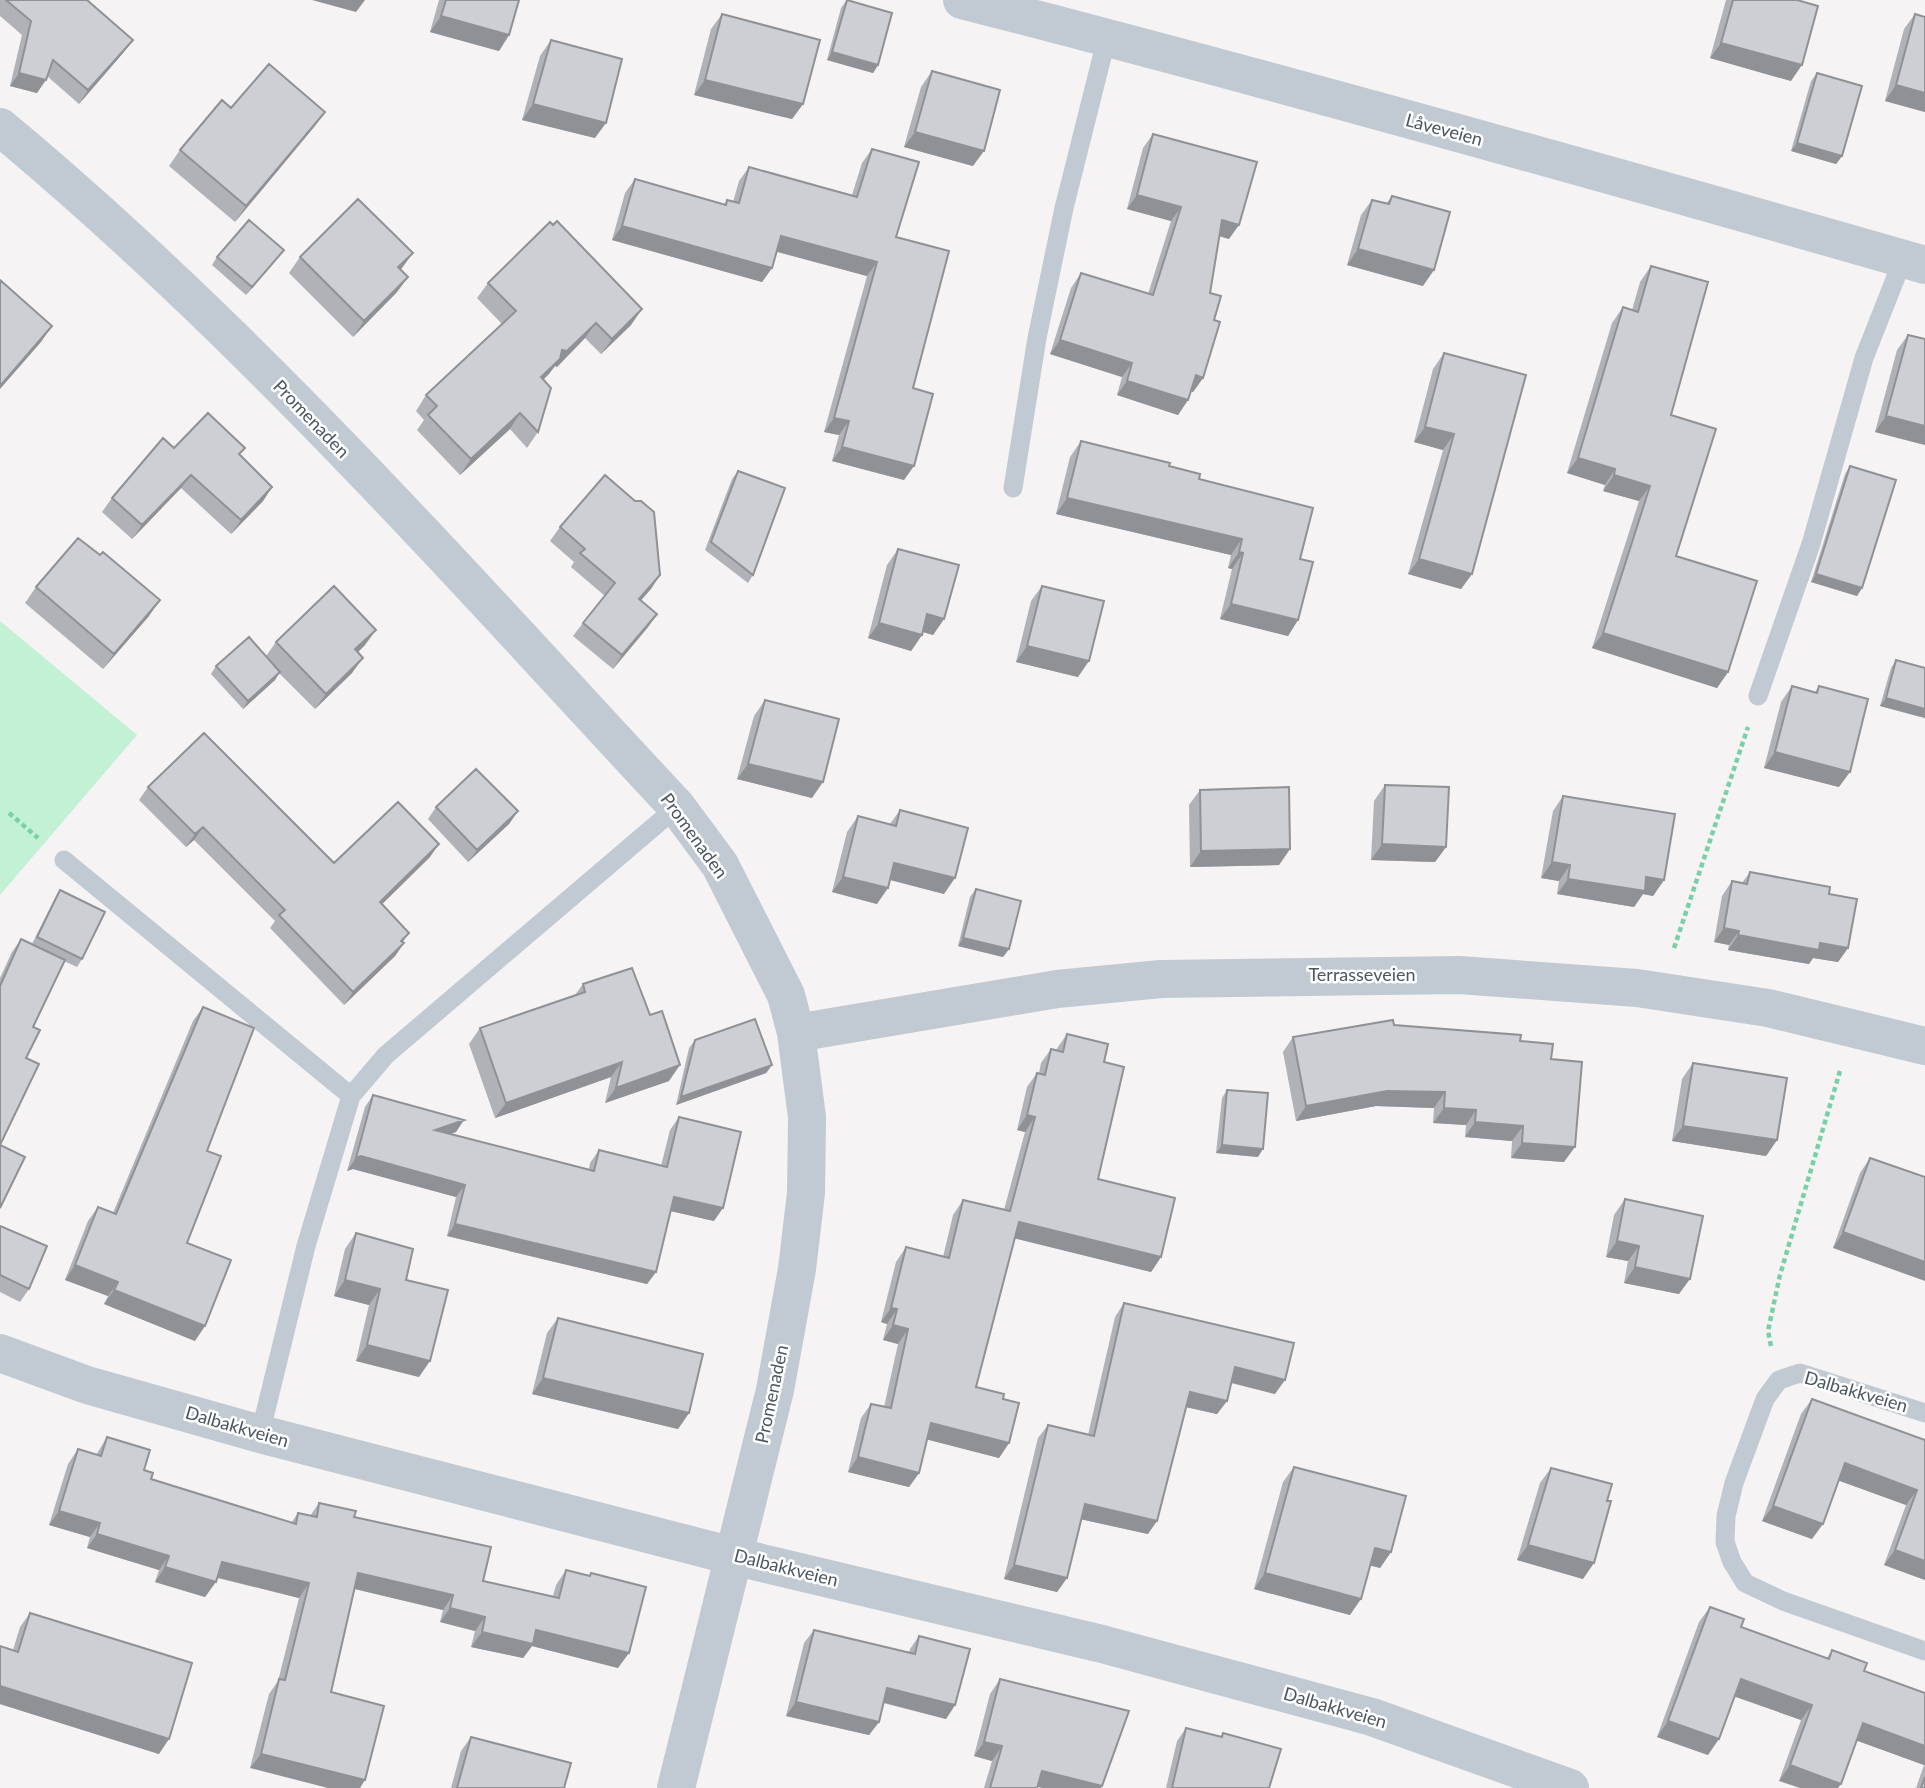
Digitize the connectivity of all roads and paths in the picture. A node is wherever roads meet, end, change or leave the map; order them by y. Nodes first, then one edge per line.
1 (962, 0) edge
2 (1107, 37) junction
3 (0, 127) edge
4 (1914, 262) edge
5 (1013, 488) dead end
6 (1758, 696) joint
7 (677, 807) junction
8 (64, 860) dead end
9 (1661, 992) junction
10 (1853, 1027) junction
11 (796, 1033) junction
12 (1925, 1046) edge
13 (351, 1096) junction
14 (0, 1353) edge
15 (1779, 1380) junction
16 (1925, 1413) edge
17 (260, 1434) junction
18 (733, 1556) junction
19 (1925, 1651) edge
20 (676, 1788) edge
21 (1570, 1788) edge

1 - 2 street, Låveveien
2 - 4 street, Låveveien
2 - 5 lane
3 - 7 street, Promenaden
4 - 6 lane
6 - 9 path
7 - 11 street, Promenaden
7 - 13 lane
8 - 13 lane
9 - 10 street, Terrasseveien
9 - 11 street, Terrasseveien
10 - 12 street, Terrasseveien
10 - 15 path
11 - 18 street, Promenaden
13 - 17 lane
14 - 17 street, Dalbakkveien
15 - 16 lane, Dalbakkveien
15 - 19 lane, Dalbakkveien
17 - 18 street, Dalbakkveien
18 - 20 street, Promenaden
18 - 21 street, Dalbakkveien

